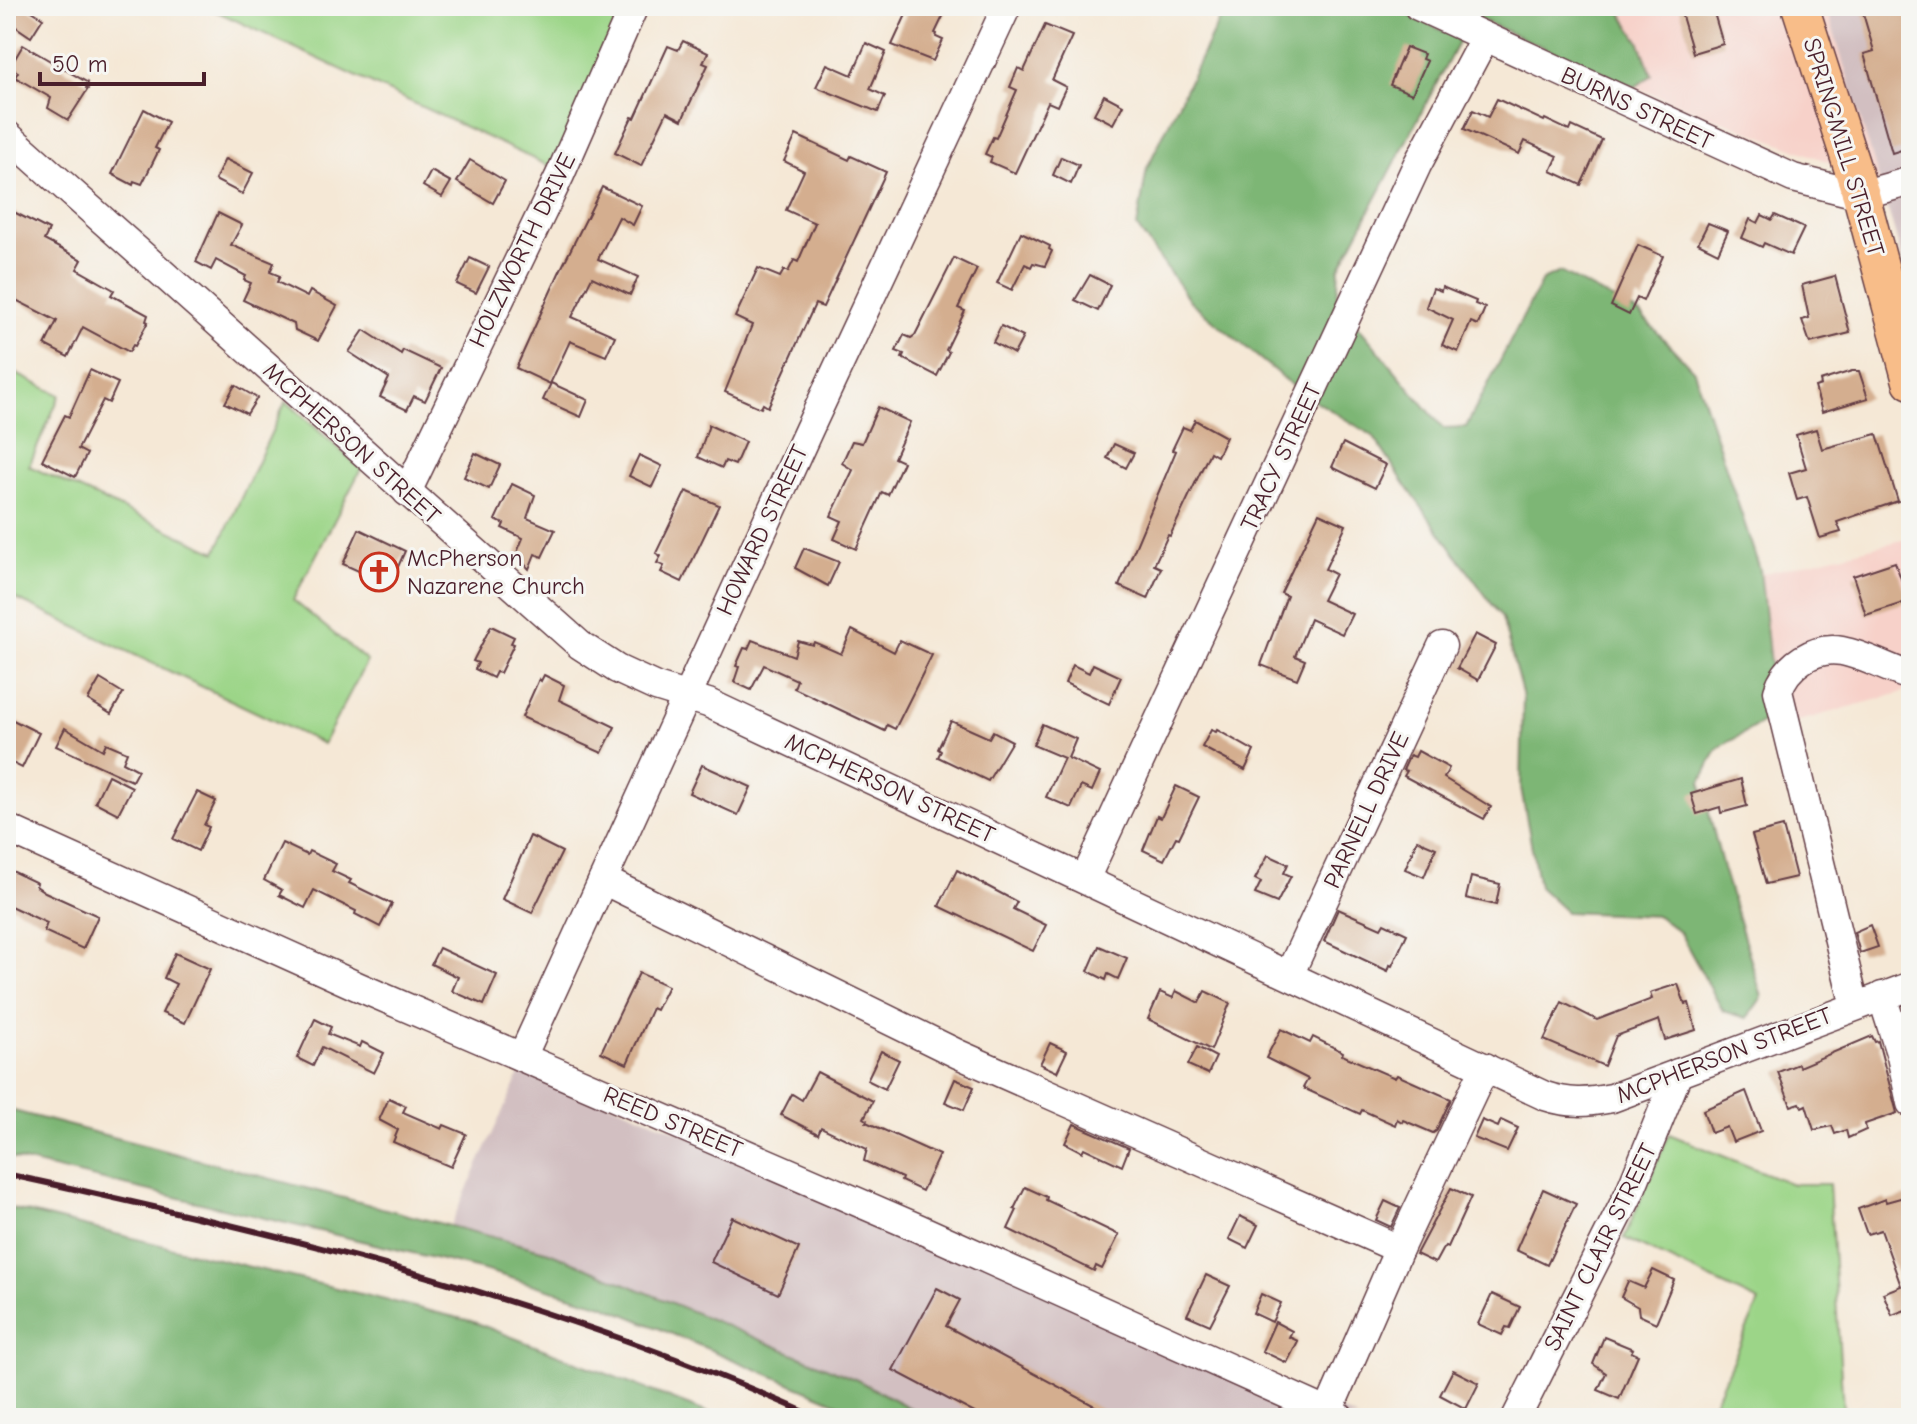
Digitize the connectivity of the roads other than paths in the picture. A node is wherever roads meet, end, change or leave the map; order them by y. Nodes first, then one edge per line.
1 (634, 6) edge
2 (1007, 6) edge
3 (1418, 6) edge
4 (1800, 6) edge
5 (1485, 37) junction
6 (6, 134) edge
7 (1911, 181) edge
8 (1861, 195) junction
9 (1911, 381) edge
10 (407, 492) junction
11 (1442, 646) dead end
12 (1911, 673) edge
13 (686, 696) junction
14 (6, 828) edge
15 (1085, 879) junction
16 (603, 880) junction
17 (1289, 975) junction
18 (1911, 986) edge
19 (1882, 996) junction
20 (1855, 1006) junction
21 (522, 1057) junction
22 (1485, 1067) junction
23 (1678, 1073) junction
24 (1911, 1103) edge
25 (1399, 1249) junction
26 (1334, 1415) edge
27 (1516, 1418) edge

1 - 10 street, HOLZWORTH DRIVE
2 - 13 street, HOWARD STREET
3 - 5 street, BURNS STREET
4 - 8 main road, SPRINGMILL STREET
5 - 8 street, BURNS STREET
5 - 15 street, TRACY STREET
6 - 10 street, MCPHERSON STREET
7 - 8 street
8 - 9 main road, SPRINGMILL STREET
10 - 13 street, MCPHERSON STREET
11 - 17 street, PARNELL DRIVE
12 - 20 street
13 - 15 street, MCPHERSON STREET
13 - 16 street, HOWARD STREET
14 - 21 street, REED STREET
15 - 17 street, MCPHERSON STREET
16 - 21 street, HOWARD STREET
16 - 25 street
17 - 22 street, MCPHERSON STREET
18 - 19 street, MCPHERSON STREET
19 - 20 street, MCPHERSON STREET
19 - 24 street
20 - 23 street, MCPHERSON STREET
21 - 26 street, REED STREET
22 - 23 street, MCPHERSON STREET
22 - 25 street
23 - 27 street, SAINT CLAIR STREET
25 - 26 street

